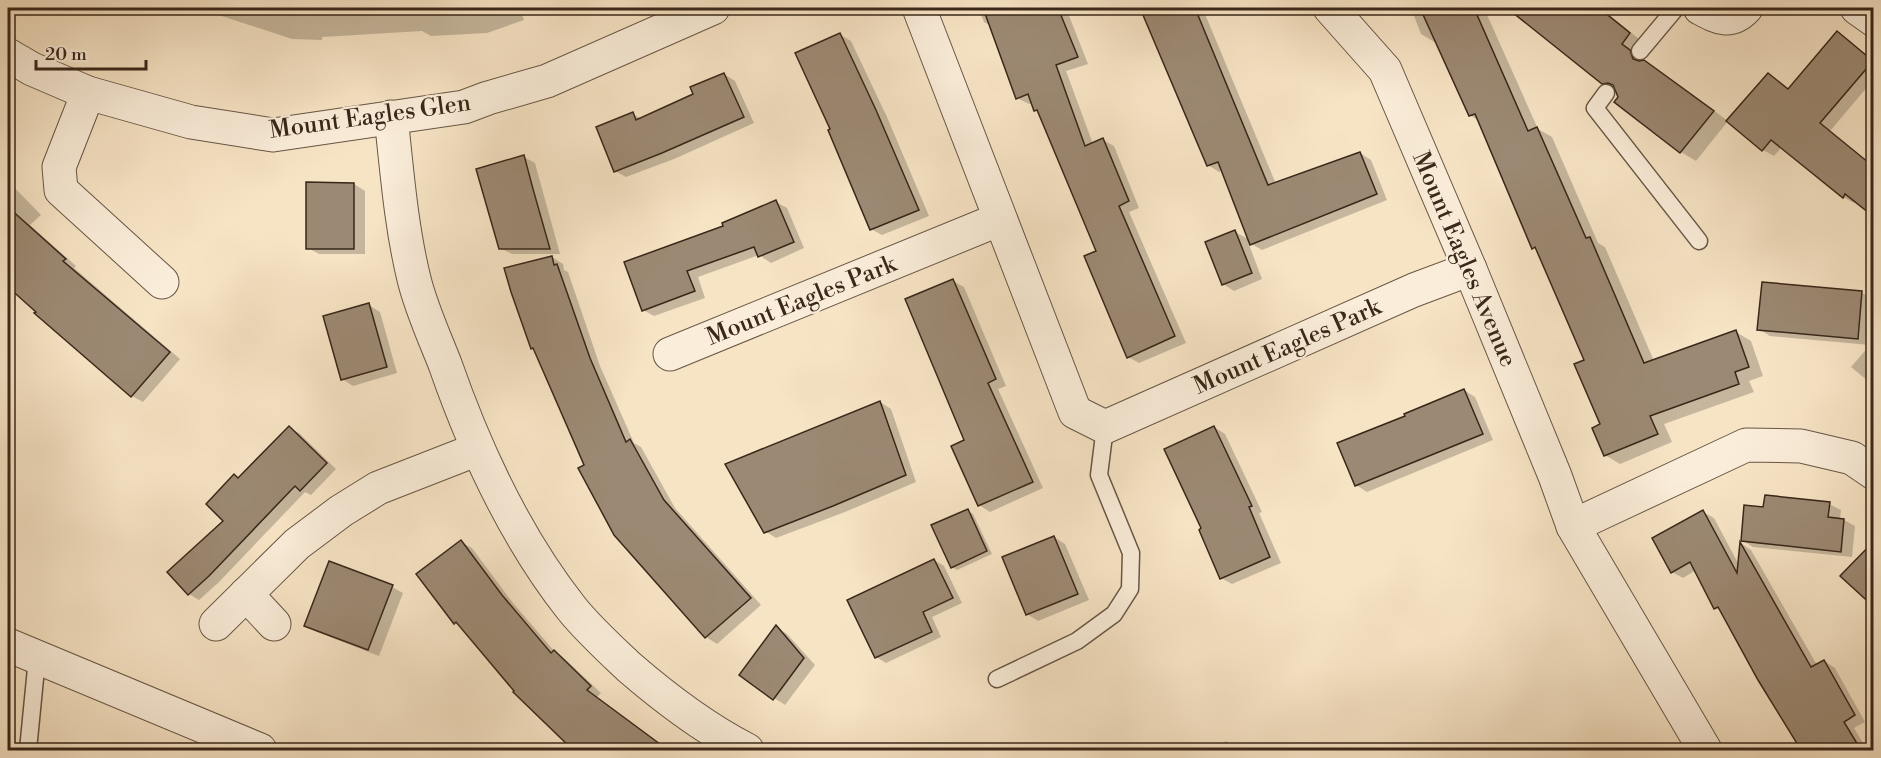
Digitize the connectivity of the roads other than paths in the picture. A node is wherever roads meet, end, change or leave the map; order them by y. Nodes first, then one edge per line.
1 (713, 8) edge
2 (920, 8) edge
3 (1330, 8) edge
4 (1676, 8) edge
5 (1700, 8) edge
6 (1746, 8) edge
7 (1857, 8) edge
8 (1874, 20) edge
9 (1640, 51) dead end
10 (8, 55) edge
11 (88, 93) junction
12 (1606, 93) dead end
13 (391, 117) junction
14 (1000, 219) junction
15 (1699, 241) dead end
16 (1470, 269) junction
17 (162, 282) dead end
18 (670, 354) dead end
19 (1105, 427) junction
20 (478, 449) junction
21 (1874, 473) edge
22 (1573, 526) junction
23 (246, 594) junction
24 (216, 624) dead end
25 (274, 624) dead end
26 (8, 645) edge
27 (37, 658) junction
28 (997, 679) dead end
29 (725, 746) edge
30 (28, 750) edge
31 (260, 750) edge
32 (1705, 750) edge

1 - 13 street, Mount Eagles Glen
2 - 14 street
3 - 16 street, Mount Eagles Avenue
4 - 9 lane
5 - 6 street
7 - 8 street
10 - 11 street, Mount Eagles Glen
11 - 13 street, Mount Eagles Glen
11 - 17 street
12 - 15 lane
13 - 20 street
14 - 18 street, Mount Eagles Park
14 - 19 street
16 - 19 street, Mount Eagles Park
16 - 22 street, Mount Eagles Avenue
19 - 28 lane
20 - 23 street
20 - 29 street
21 - 22 street
22 - 32 street, Mount Eagles Avenue
23 - 24 street
23 - 25 street
26 - 27 street
27 - 30 lane
27 - 31 street

